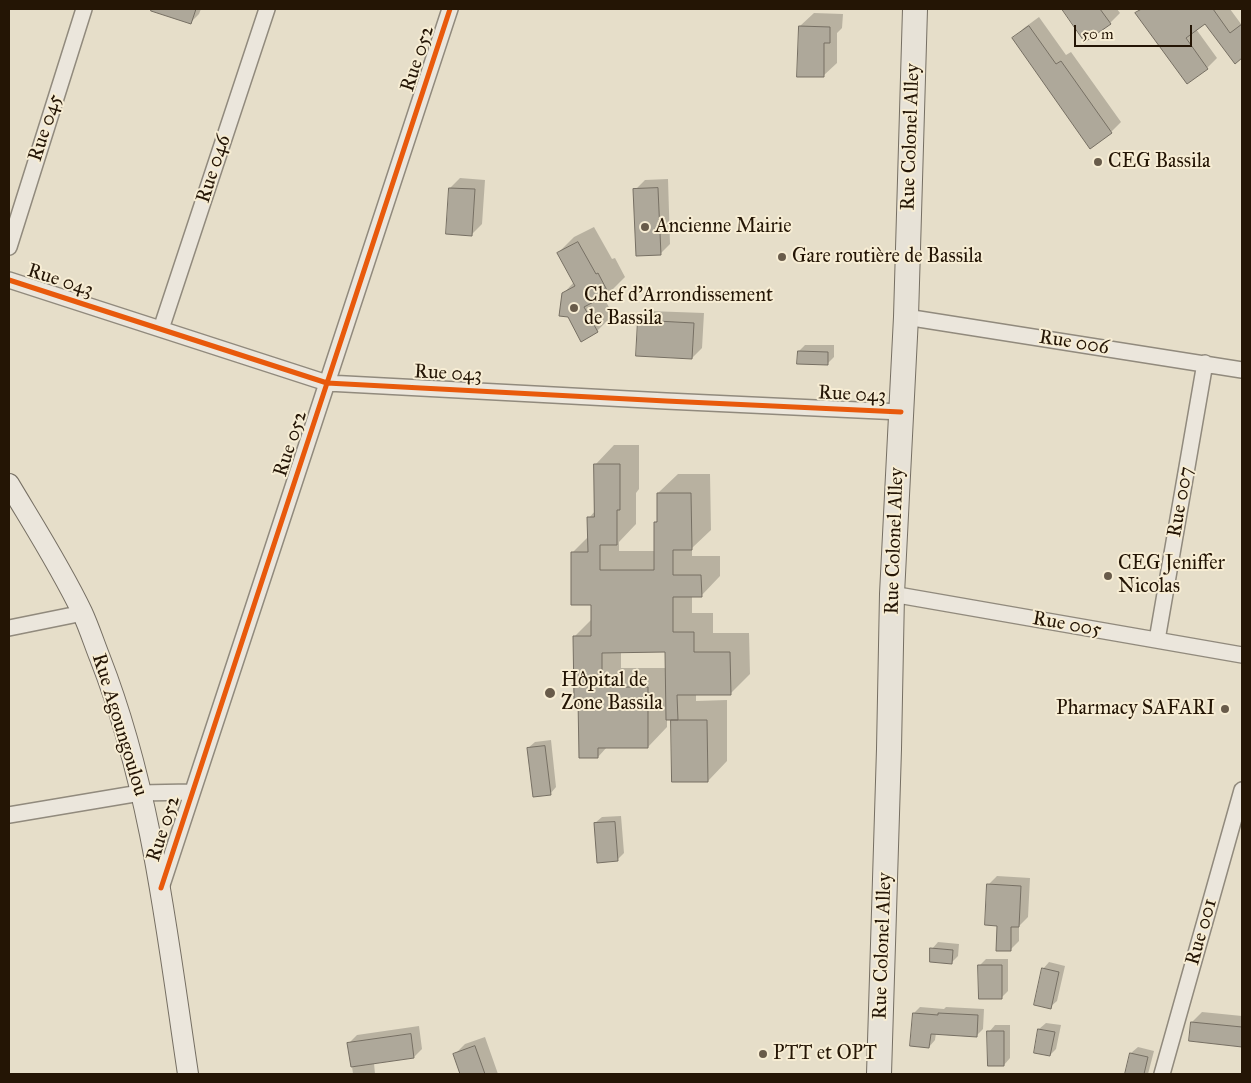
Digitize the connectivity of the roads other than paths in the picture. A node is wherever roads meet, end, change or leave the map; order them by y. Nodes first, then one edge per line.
1 (84, 9) edge
2 (267, 9) edge
3 (450, 9) edge
4 (915, 9) edge
5 (9, 247) edge
6 (9, 280) edge
7 (906, 317) junction
8 (161, 329) junction
9 (1205, 363) junction
10 (1242, 370) edge
11 (327, 383) junction
12 (900, 412) junction
13 (9, 484) edge
14 (892, 594) junction
15 (83, 613) junction
16 (9, 628) edge
17 (1157, 640) junction
18 (1242, 655) edge
19 (1242, 790) edge
20 (192, 792) junction
21 (140, 793) junction
22 (9, 815) edge
23 (161, 888) junction
24 (188, 1074) edge
25 (879, 1074) edge
26 (1162, 1074) edge

1 - 5 street, Rue 045
2 - 8 street, Rue 046
3 - 11 street, Rue 052
4 - 7 highway, Rue Colonel Alley
6 - 8 street, Rue 043
7 - 9 street, Rue 006
7 - 12 highway, Rue Colonel Alley
8 - 11 street, Rue 043
9 - 10 street, Rue 006
9 - 17 street, Rue 007
11 - 12 street, Rue 043
11 - 20 street, Rue 052
12 - 14 highway, Rue Colonel Alley
13 - 15 main road, Rue Agoungoulou
14 - 17 street, Rue 005
14 - 25 highway, Rue Colonel Alley
15 - 16 street
15 - 21 main road, Rue Agoungoulou
17 - 18 street, Rue 005
19 - 26 street, Rue 001
20 - 21 street
20 - 23 street, Rue 052
21 - 22 street
21 - 23 main road, Rue Agoungoulou
23 - 24 main road, Rue Agoungoulou

